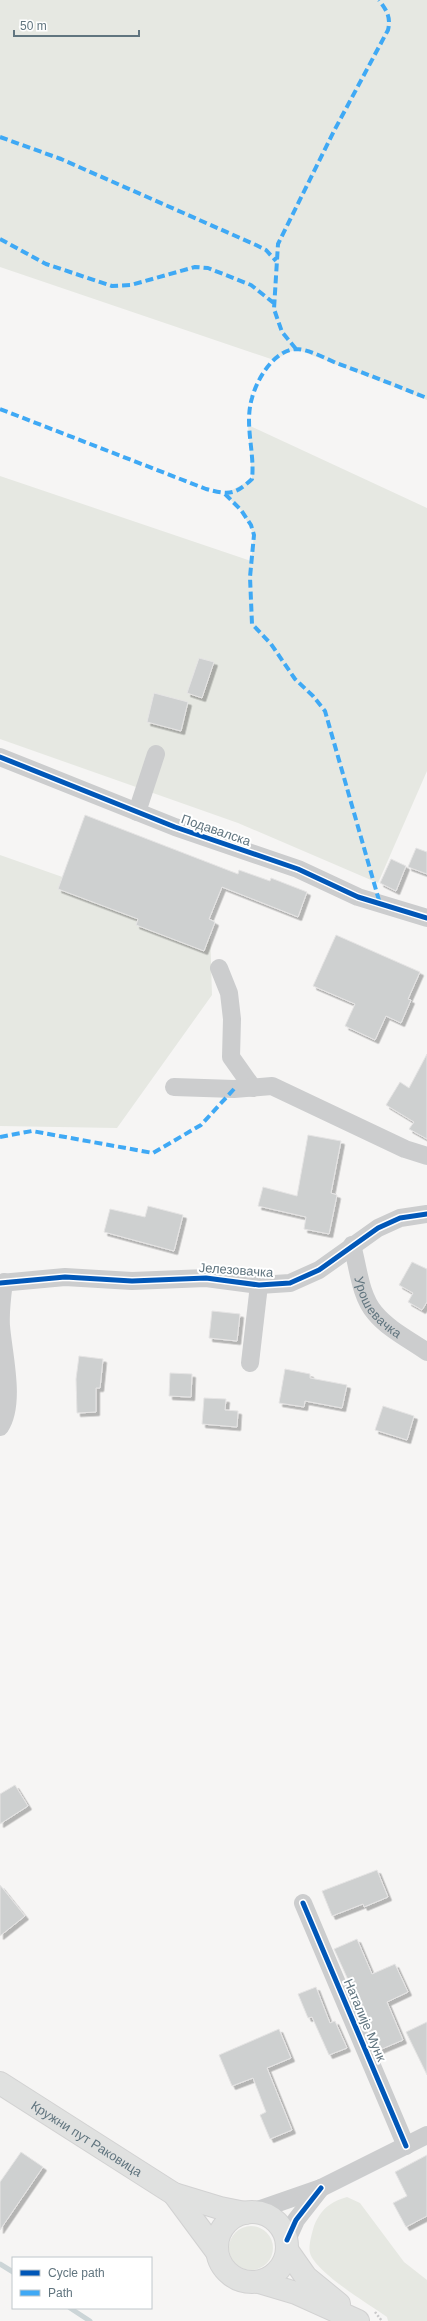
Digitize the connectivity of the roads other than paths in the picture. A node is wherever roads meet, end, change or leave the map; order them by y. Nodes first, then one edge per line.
1 (156, 754) dead end
2 (0, 757) edge
3 (138, 812) junction
4 (427, 918) edge
5 (219, 968) dead end
6 (174, 1087) dead end
7 (253, 1088) junction
8 (427, 1156) edge
9 (427, 1214) edge
10 (352, 1245) junction
11 (2, 1282) edge
12 (260, 1285) junction
13 (427, 1352) edge
14 (250, 1363) dead end
15 (0, 1427) edge
16 (303, 1903) dead end
17 (0, 2083) edge
18 (427, 2135) edge
19 (406, 2146) junction
20 (321, 2188) junction
21 (174, 2194) junction
22 (249, 2212) junction
23 (287, 2245) junction
24 (217, 2252) junction
25 (259, 2282) junction
26 (359, 2321) edge

1 - 3 street
2 - 3 street, Подавалска
3 - 4 street, Подавалска
5 - 7 street
6 - 7 street
7 - 8 street
9 - 10 street, Јелезовачка
10 - 12 street, Јелезовачка
10 - 13 street, Урошевачка
11 - 12 street, Јелезовачка
11 - 15 street
12 - 14 street
16 - 19 street, Наталије Мунк
17 - 21 main road, Кружни пут Раковица
18 - 19 street
19 - 20 street
20 - 22 street
20 - 23 street
21 - 22 main road, Кружни пут Раковица
21 - 24 main road, Кружни пут Раковица
22 - 23 main road
22 - 24 main road
23 - 25 main road
23 - 26 main road
24 - 25 main road
25 - 26 main road

